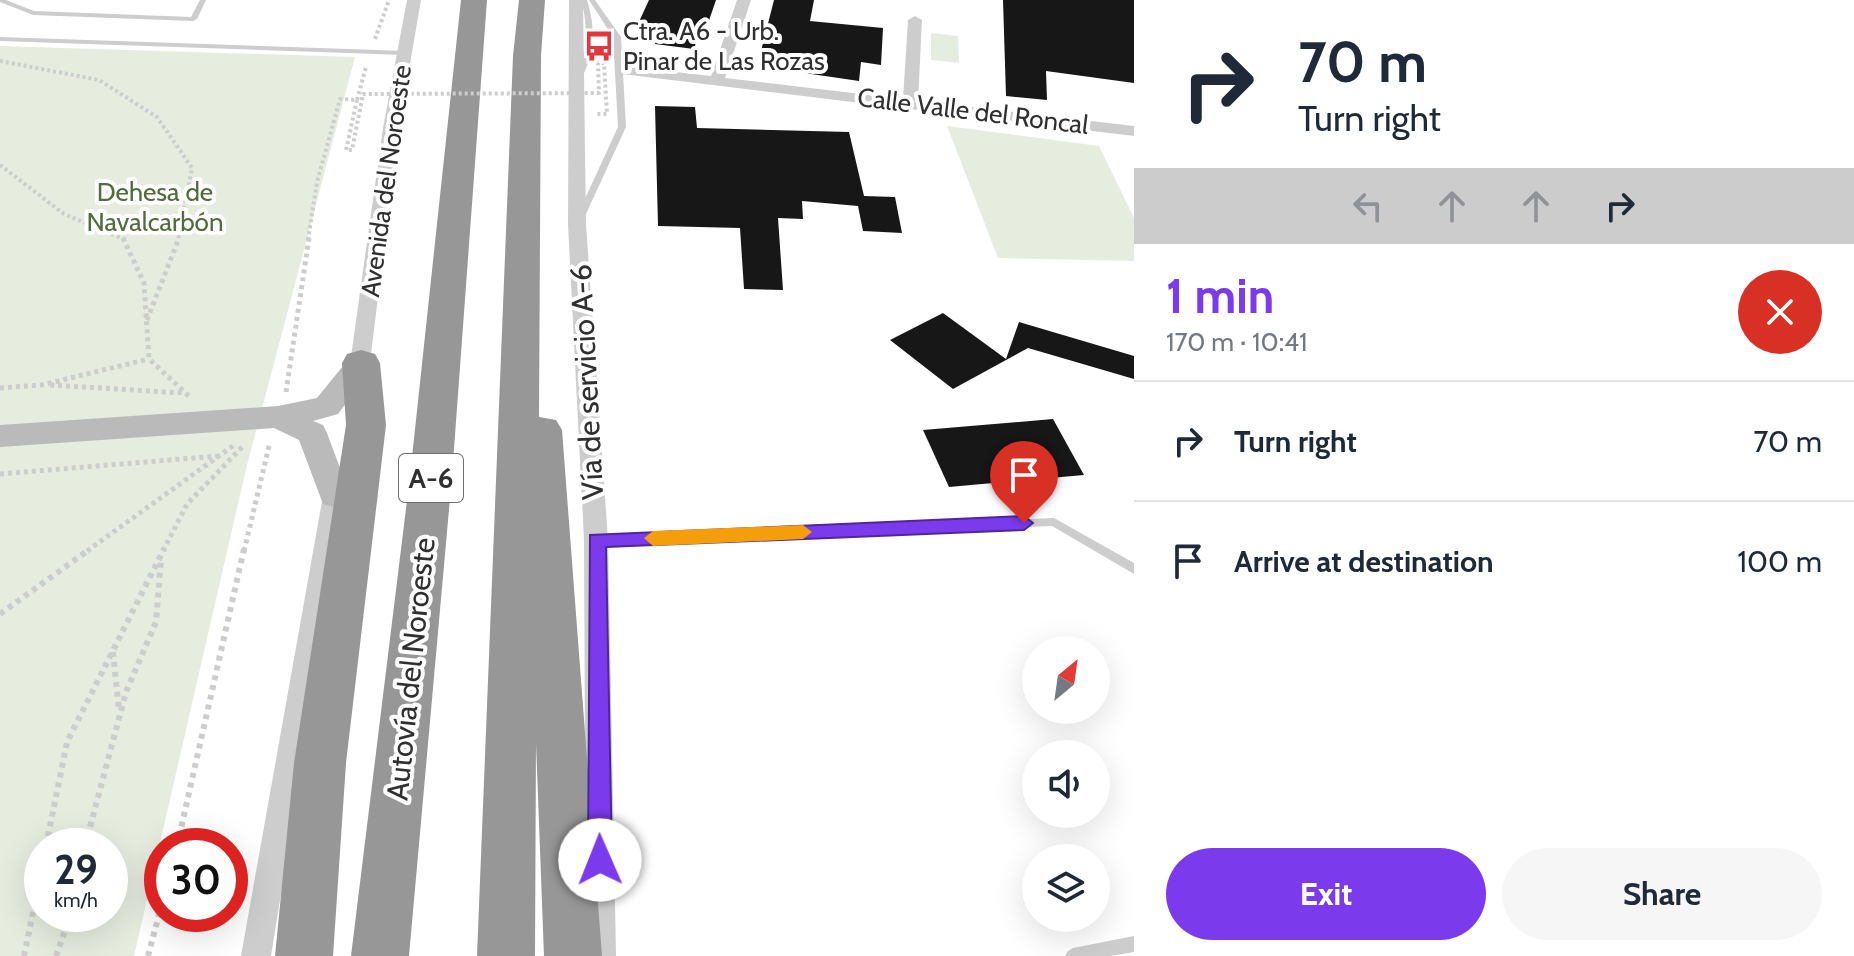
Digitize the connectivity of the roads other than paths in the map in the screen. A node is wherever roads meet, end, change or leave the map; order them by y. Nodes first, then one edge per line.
1 (0, 0) edge
2 (203, 0) edge
3 (414, 0) edge
4 (474, 0) edge
5 (532, 0) edge
6 (576, 0) edge
7 (584, 0) edge
8 (592, 0) edge
9 (744, 0) edge
10 (915, 20) dead end
11 (0, 39) edge
12 (405, 53) junction
13 (622, 70) junction
14 (717, 80) junction
15 (575, 83) junction
16 (910, 104) junction
17 (1134, 131) edge
18 (577, 224) junction
19 (524, 236) junction
20 (361, 363) junction
21 (272, 419) junction
22 (0, 436) edge
23 (334, 495) junction
24 (596, 540) junction
25 (1134, 569) edge
26 (1134, 944) edge
27 (256, 956) edge
28 (304, 956) edge
29 (380, 956) edge
30 (506, 956) edge
31 (573, 956) edge
32 (601, 956) edge
33 (1073, 956) edge

1 - 2 lane
3 - 12 street, Avenida del Noroeste
4 - 29 highway, Autovía del Noroeste / A-6
5 - 19 highway
6 - 15 street, Vía de servicio A-6
7 - 15 lane
8 - 13 lane
9 - 14 street
10 - 16 street
11 - 12 lane
12 - 20 street, Avenida del Noroeste
13 - 14 street, Calle Valle del Roncal
13 - 18 lane
14 - 16 street, Calle Valle del Roncal
15 - 18 street, Vía de servicio A-6
16 - 17 street, Calle Valle del Roncal
18 - 24 street, Vía de servicio A-6
19 - 30 highway
19 - 31 highway
20 - 21 street
20 - 23 street
20 - 28 highway
21 - 22 street
21 - 23 street
23 - 27 street
24 - 25 lane
24 - 32 street, Vía de servicio A-6
26 - 33 lane

